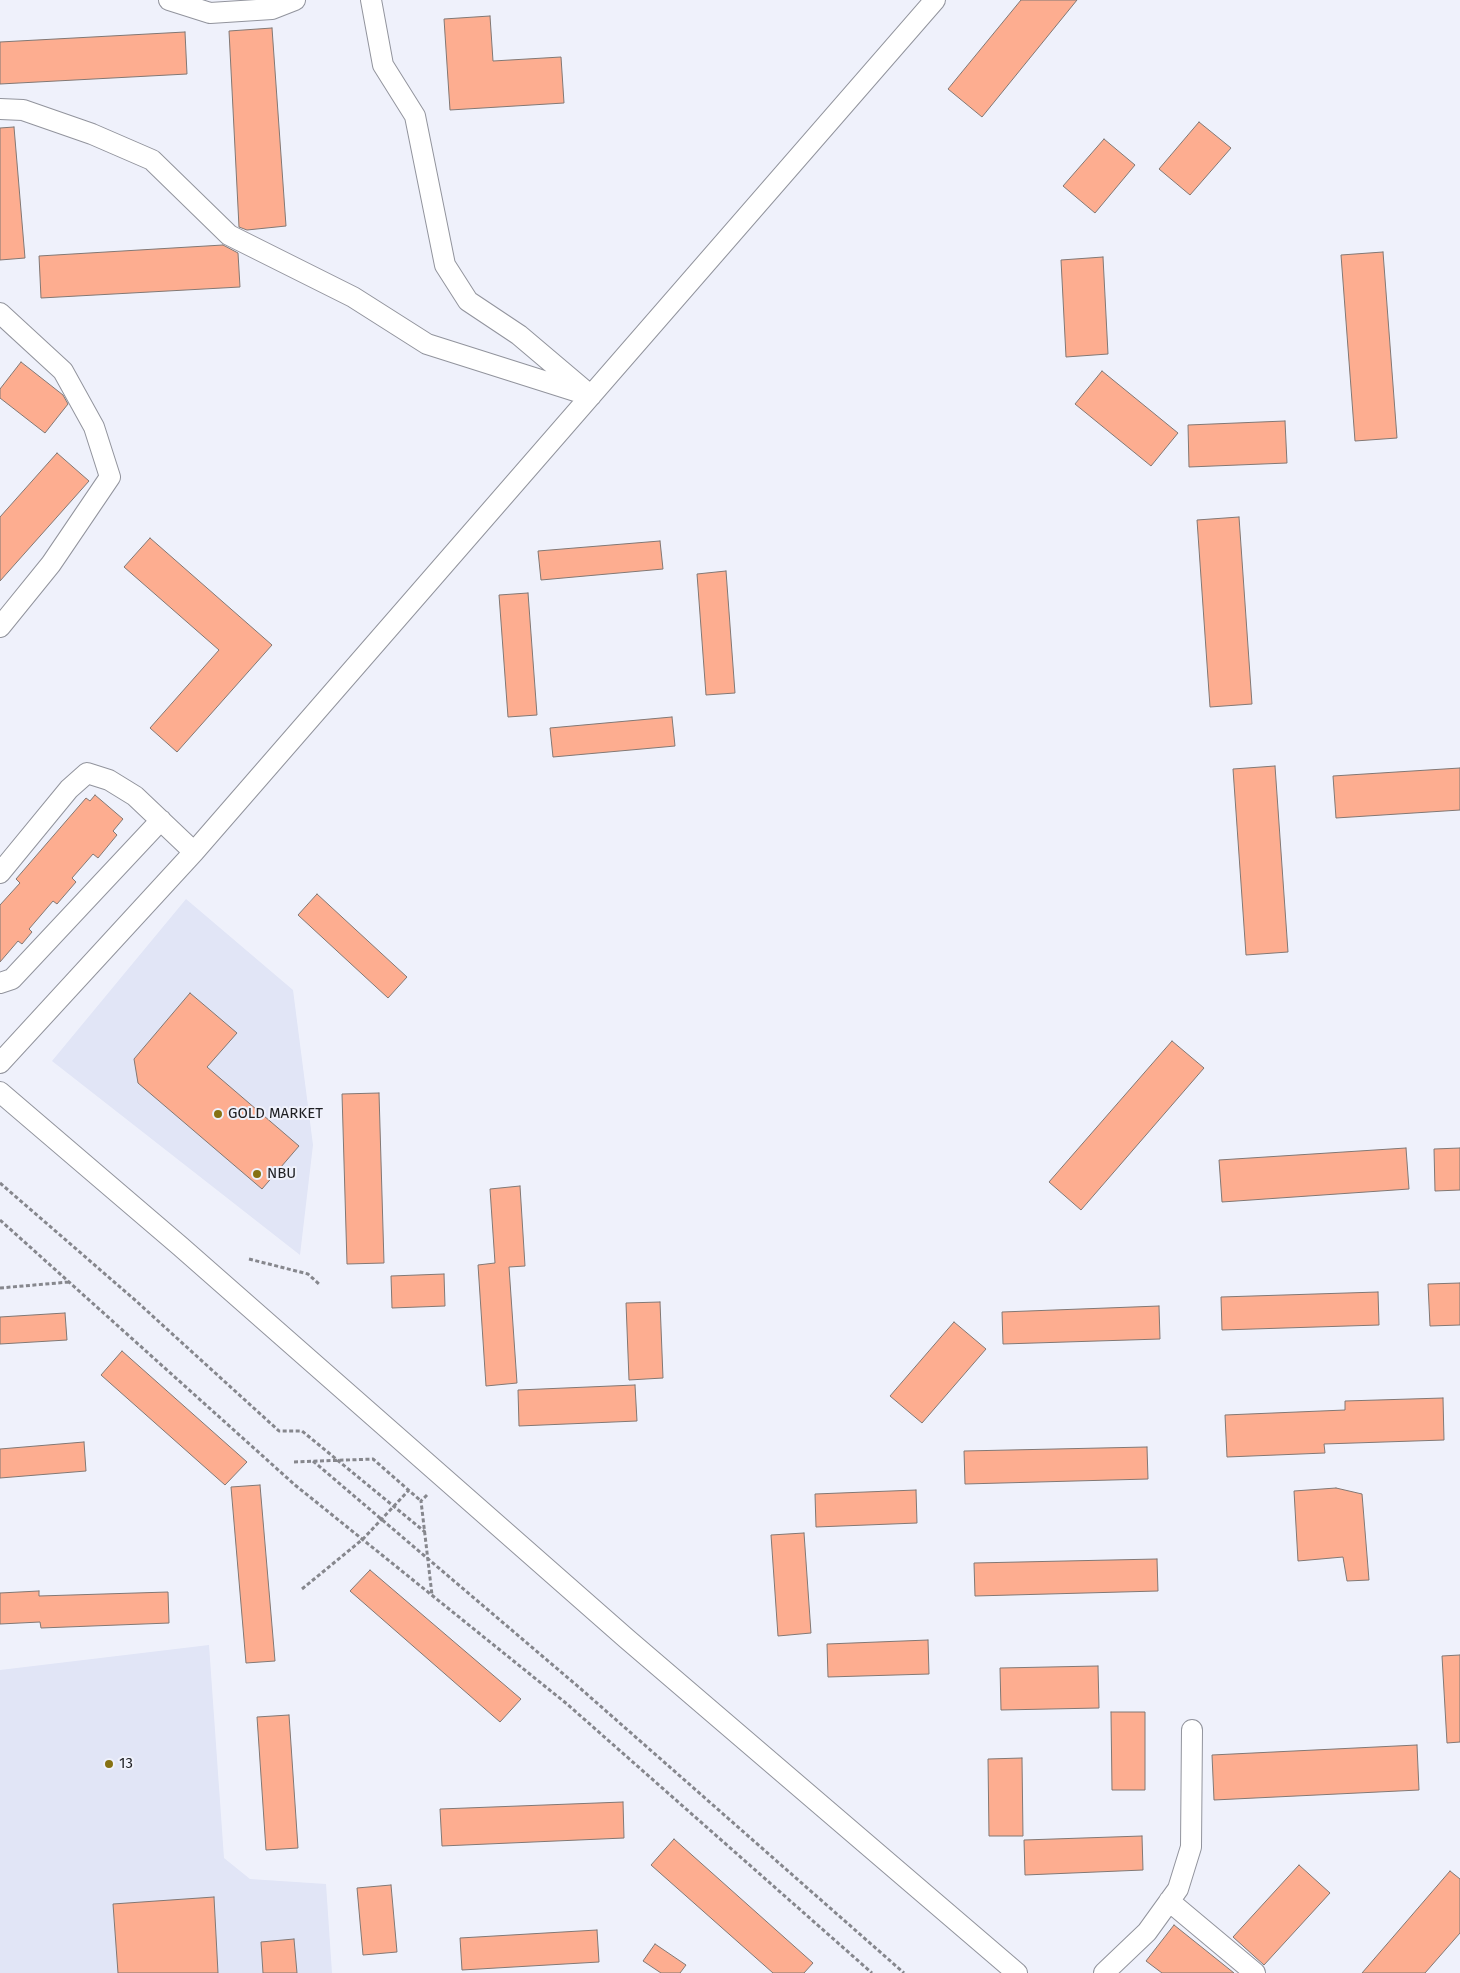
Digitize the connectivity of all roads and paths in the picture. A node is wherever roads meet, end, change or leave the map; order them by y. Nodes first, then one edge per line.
1 (169, 0) edge
2 (295, 0) edge
3 (370, 0) edge
4 (935, 0) edge
5 (0, 109) edge
6 (0, 313) edge
7 (591, 396) junction
8 (0, 627) edge
9 (160, 820) junction
10 (194, 852) junction
11 (0, 873) edge
12 (0, 983) edge
13 (0, 1063) edge
14 (0, 1092) edge
15 (0, 1183) edge
16 (0, 1220) edge
17 (249, 1259) dead end
18 (69, 1282) junction
19 (319, 1284) dead end
20 (0, 1288) edge
21 (313, 1461) junction
22 (338, 1461) junction
23 (294, 1462) dead end
24 (409, 1490) junction
25 (427, 1495) dead end
26 (421, 1501) junction
27 (394, 1507) junction
28 (381, 1520) junction
29 (424, 1532) junction
30 (363, 1539) junction
31 (428, 1560) junction
32 (302, 1589) dead end
33 (432, 1595) junction
34 (1192, 1730) dead end
35 (1169, 1901) junction
36 (872, 1973) edge
37 (904, 1973) edge
38 (1017, 1973) edge
39 (1104, 1973) edge
40 (1255, 1973) edge

1 - 2 street
3 - 7 street
4 - 7 street
5 - 7 street
6 - 8 street
7 - 10 street
9 - 10 street
9 - 11 street
9 - 12 street
10 - 13 street
14 - 38 street
15 - 22 path
16 - 18 path
17 - 19 path
18 - 20 path
18 - 30 path
21 - 22 path
21 - 23 path
21 - 28 path
22 - 24 path
22 - 27 path
24 - 26 path
24 - 27 path
25 - 26 path
26 - 29 path
27 - 28 path
27 - 29 path
28 - 30 path
28 - 31 path
29 - 31 path
30 - 32 path
30 - 33 path
31 - 33 path
31 - 37 path
33 - 36 path
34 - 35 street
35 - 39 street
35 - 40 street

